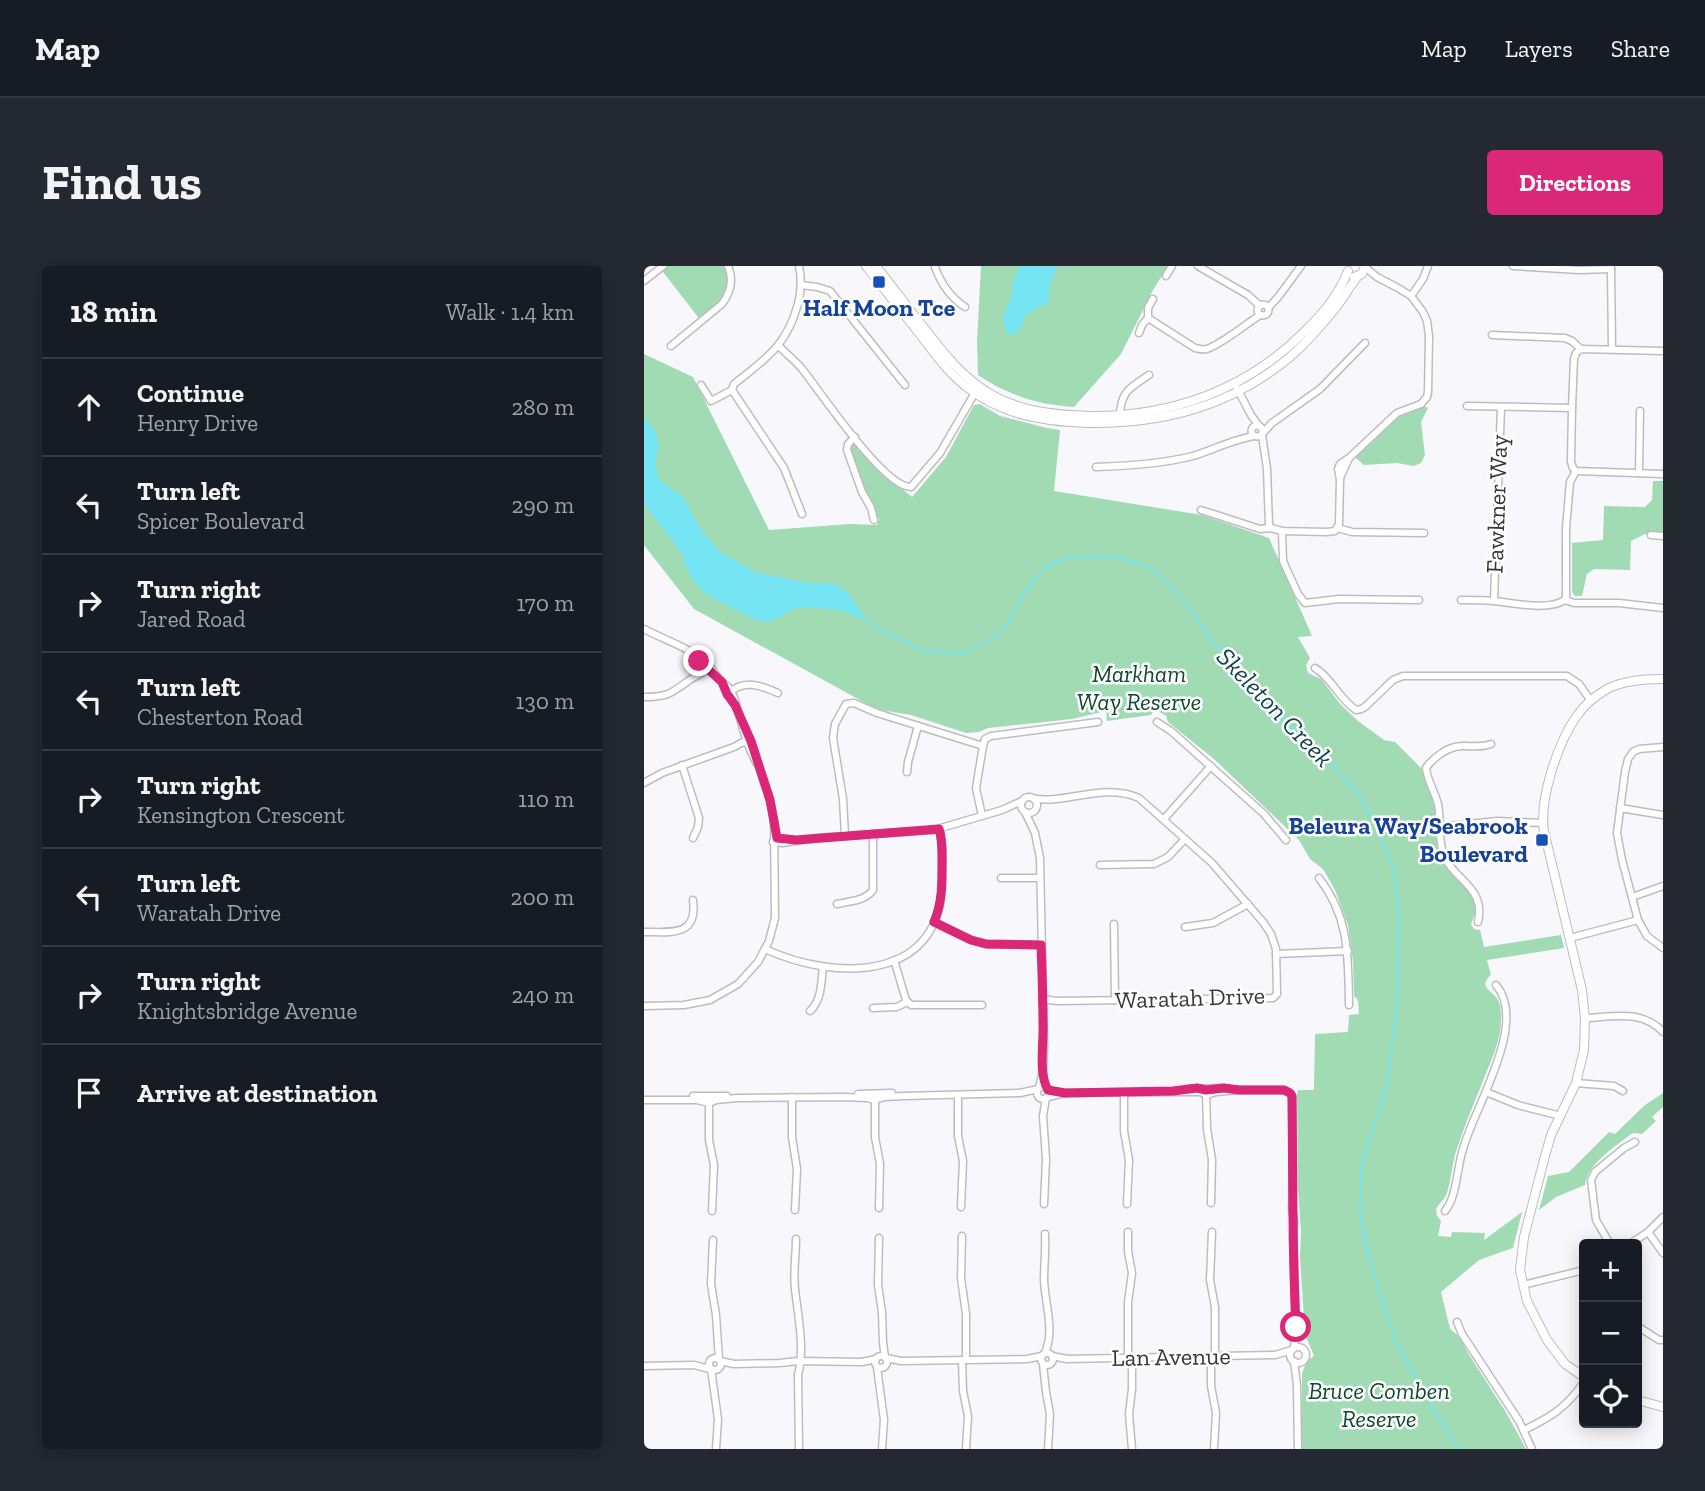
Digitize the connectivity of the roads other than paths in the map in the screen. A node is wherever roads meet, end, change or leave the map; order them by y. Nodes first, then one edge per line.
1 (663, 266) edge
2 (728, 266) edge
3 (799, 266) edge
4 (866, 266) edge
5 (876, 266) edge
6 (935, 266) edge
7 (1172, 266) edge
8 (1198, 266) edge
9 (1301, 266) edge
10 (1428, 266) edge
11 (1513, 266) edge
12 (1346, 268) edge
13 (1611, 268) edge
14 (1364, 270) edge
15 (1166, 276) dead end
16 (644, 281) edge
17 (801, 285) junction
18 (1411, 296) junction
19 (1153, 299) dead end
20 (1259, 306) junction
21 (965, 307) dead end
22 (1268, 308) junction
23 (1260, 315) junction
24 (1147, 318) junction
25 (1139, 333) dead end
26 (1492, 335) dead end
27 (1365, 343) dead end
28 (671, 346) dead end
29 (779, 346) junction
30 (1581, 349) junction
31 (1612, 349) junction
32 (1663, 351) edge
33 (1149, 375) dead end
34 (701, 385) dead end
35 (905, 386) dead end
36 (1236, 387) junction
37 (732, 390) junction
38 (977, 390) junction
39 (1466, 406) dead end
40 (1501, 407) junction
41 (1572, 408) junction
42 (1640, 411) dead end
43 (1120, 415) junction
44 (1257, 431) junction
45 (855, 437) junction
46 (1096, 467) dead end
47 (1576, 471) junction
48 (1639, 473) junction
49 (1663, 474) edge
50 (1201, 510) dead end
51 (802, 514) dead end
52 (874, 520) dead end
53 (1271, 528) junction
54 (1338, 528) junction
55 (1282, 531) junction
56 (1424, 533) dead end
57 (1651, 535) dead end
58 (1663, 536) edge
59 (1419, 600) dead end
60 (1461, 600) dead end
61 (1564, 600) junction
62 (1494, 601) junction
63 (1663, 608) edge
64 (647, 631) edge
65 (707, 667) junction
66 (1315, 668) dead end
67 (1663, 679) edge
68 (730, 693) junction
69 (778, 693) dead end
70 (644, 697) edge
71 (1591, 701) junction
72 (1097, 722) dead end
73 (1157, 722) dead end
74 (918, 726) junction
75 (748, 742) junction
76 (1491, 744) dead end
77 (983, 746) junction
78 (1663, 747) edge
79 (682, 765) junction
80 (1211, 766) junction
81 (907, 772) dead end
82 (644, 783) edge
83 (1034, 799) junction
84 (1054, 800) junction
85 (1022, 802) junction
86 (1620, 808) junction
87 (1036, 809) junction
88 (1002, 810) junction
89 (1024, 812) junction
90 (1663, 815) edge
91 (982, 816) junction
92 (1164, 819) junction
93 (1543, 823) junction
94 (1440, 827) junction
95 (939, 829) junction
96 (1035, 832) junction
97 (873, 834) junction
98 (845, 836) junction
99 (693, 838) dead end
100 (1185, 839) junction
101 (775, 840) junction
102 (1286, 840) dead end
103 (1100, 865) dead end
104 (1001, 878) dead end
105 (1040, 878) junction
106 (1319, 878) dead end
107 (1663, 886) edge
108 (1632, 897) junction
109 (693, 900) dead end
110 (837, 904) dead end
111 (1248, 904) junction
112 (1638, 920) junction
113 (934, 922) junction
114 (1478, 922) dead end
115 (1114, 924) dead end
116 (1185, 927) dead end
117 (644, 932) edge
118 (1570, 938) junction
119 (1041, 945) junction
120 (1663, 948) edge
121 (765, 949) junction
122 (1348, 951) junction
123 (1276, 954) junction
124 (894, 961) junction
125 (823, 967) junction
126 (1496, 985) dead end
127 (1115, 1000) junction
128 (907, 1002) junction
129 (1043, 1002) junction
130 (982, 1005) dead end
131 (1349, 1005) dead end
132 (644, 1006) edge
133 (873, 1008) dead end
134 (810, 1011) dead end
135 (1585, 1018) junction
136 (1663, 1032) edge
137 (1576, 1083) junction
138 (1623, 1091) dead end
139 (1206, 1092) junction
140 (1486, 1092) junction
141 (1043, 1093) junction
142 (1124, 1093) junction
143 (958, 1095) junction
144 (792, 1097) junction
145 (875, 1098) junction
146 (644, 1100) edge
147 (709, 1100) junction
148 (1561, 1116) junction
149 (1635, 1142) dead end
150 (1210, 1203) dead end
151 (1044, 1204) dead end
152 (1127, 1204) dead end
153 (961, 1207) dead end
154 (878, 1208) dead end
155 (795, 1210) dead end
156 (712, 1211) dead end
157 (1445, 1211) dead end
158 (1663, 1217) edge
159 (1128, 1232) dead end
160 (1212, 1232) dead end
161 (1648, 1232) junction
162 (1045, 1234) dead end
163 (962, 1236) dead end
164 (879, 1238) dead end
165 (796, 1239) dead end
166 (1607, 1239) edge
167 (1638, 1239) edge
168 (713, 1240) dead end
169 (1663, 1253) edge
170 (1579, 1271) edge
171 (1522, 1285) junction
172 (1457, 1322) dead end
173 (1296, 1327) junction
174 (1642, 1329) edge
175 (1663, 1340) edge
176 (1293, 1349) junction
177 (1304, 1349) junction
178 (1275, 1355) junction
179 (1213, 1356) junction
180 (1130, 1358) junction
181 (1047, 1359) junction
182 (964, 1360) junction
183 (1293, 1361) junction
184 (1303, 1361) junction
185 (881, 1362) junction
186 (799, 1363) junction
187 (715, 1365) junction
188 (644, 1366) edge
189 (1579, 1376) edge
190 (1297, 1385) junction
191 (1579, 1388) edge
192 (1642, 1401) edge
193 (1663, 1407) edge
194 (1524, 1430) junction
195 (716, 1449) edge
196 (799, 1449) edge
197 (882, 1449) edge
198 (966, 1449) edge
199 (1048, 1449) edge
200 (1132, 1449) edge
201 (1214, 1449) edge
202 (1298, 1449) edge
203 (1532, 1449) edge

1 - 16 street
2 - 28 street
3 - 17 street
4 - 38 street
5 - 38 street
6 - 21 street
7 - 15 street
8 - 20 street
9 - 22 street
10 - 18 street
11 - 13 street
12 - 14 street
12 - 36 street
13 - 31 street
14 - 18 street
14 - 36 street
17 - 29 street
17 - 35 street
18 - 54 street
19 - 24 street
20 - 22 street
20 - 23 street
22 - 23 street
23 - 24 street
24 - 25 street
26 - 30 street
27 - 44 street
29 - 37 street
29 - 45 street
30 - 31 street
30 - 41 street
31 - 32 street
33 - 43 street
34 - 37 street
36 - 38 street
36 - 43 street
36 - 44 street
37 - 51 street
38 - 43 street
38 - 45 street
39 - 40 street
40 - 41 street
40 - 62 street, Fawkner Way
41 - 47 street
42 - 48 street
44 - 46 street
44 - 53 street
45 - 52 street
47 - 48 street
47 - 61 street
48 - 49 street
50 - 53 street
53 - 55 street
54 - 55 street
54 - 56 street
55 - 59 street
57 - 58 street
60 - 62 street
61 - 62 street
61 - 63 street
64 - 65 street
65 - 68 street
65 - 70 street
66 - 71 street
67 - 71 street
68 - 69 street
68 - 75 street
71 - 93 street
72 - 77 street
73 - 80 street
74 - 77 street
74 - 81 street
74 - 98 street
75 - 79 street
75 - 101 street
76 - 94 street
77 - 91 street
78 - 86 street
79 - 82 street
79 - 99 street
80 - 92 street
80 - 102 street
83 - 84 street, Waratah Drive
83 - 85 street
83 - 87 street
84 - 87 street, Waratah Drive
84 - 92 street, Waratah Drive
85 - 88 street
85 - 89 street
86 - 90 street
86 - 108 street
87 - 89 street
87 - 96 street
88 - 89 street
88 - 91 street
89 - 96 street
91 - 95 street
92 - 100 street, Waratah Drive
93 - 94 street
93 - 118 street
94 - 114 street
95 - 97 street
95 - 113 street
96 - 105 street
97 - 98 street
97 - 110 street
98 - 101 street
100 - 103 street
100 - 111 street, Waratah Drive
101 - 121 street
104 - 105 street
105 - 119 street
106 - 122 street
107 - 108 street
108 - 112 street
109 - 117 street
111 - 116 street
111 - 123 street, Waratah Drive
112 - 118 street
112 - 120 street
113 - 119 street
113 - 124 street
115 - 127 street
118 - 135 street
119 - 129 street
121 - 125 street
121 - 132 street
122 - 123 street
122 - 131 street
123 - 127 street, Waratah Drive
124 - 125 street
124 - 128 street
125 - 134 street
126 - 140 street
127 - 129 street, Waratah Drive
128 - 130 street
128 - 133 street
129 - 141 street
135 - 136 street
135 - 137 street
137 - 138 street
137 - 148 street
139 - 142 street
139 - 150 street
139 - 173 street
140 - 148 street
140 - 157 street
141 - 142 street
141 - 143 street
141 - 151 street
142 - 152 street
143 - 145 street
143 - 153 street
144 - 145 street
144 - 147 street
144 - 155 street
145 - 154 street
146 - 147 street
147 - 156 street
148 - 171 street
149 - 166 street
158 - 161 street
159 - 180 street
160 - 179 street
161 - 167 street
161 - 169 street
162 - 181 street
163 - 182 street
164 - 185 street
165 - 186 street
168 - 187 street
170 - 171 street
171 - 189 street
172 - 194 street
173 - 176 street
173 - 177 street
174 - 175 street
176 - 177 street
176 - 178 street, Lan Avenue
176 - 183 street
177 - 184 street
178 - 179 street, Lan Avenue
178 - 183 street, Lan Avenue
179 - 180 street, Lan Avenue
179 - 201 street
180 - 181 street, Lan Avenue
180 - 200 street
181 - 182 street, Lan Avenue
181 - 199 street
182 - 185 street, Lan Avenue
182 - 198 street
183 - 184 street
183 - 190 street
184 - 190 street
185 - 186 street, Lan Avenue
185 - 197 street
186 - 187 street, Lan Avenue
186 - 196 street
187 - 188 street, Lan Avenue
187 - 195 street
190 - 202 street
191 - 194 street
192 - 193 street
194 - 203 street

